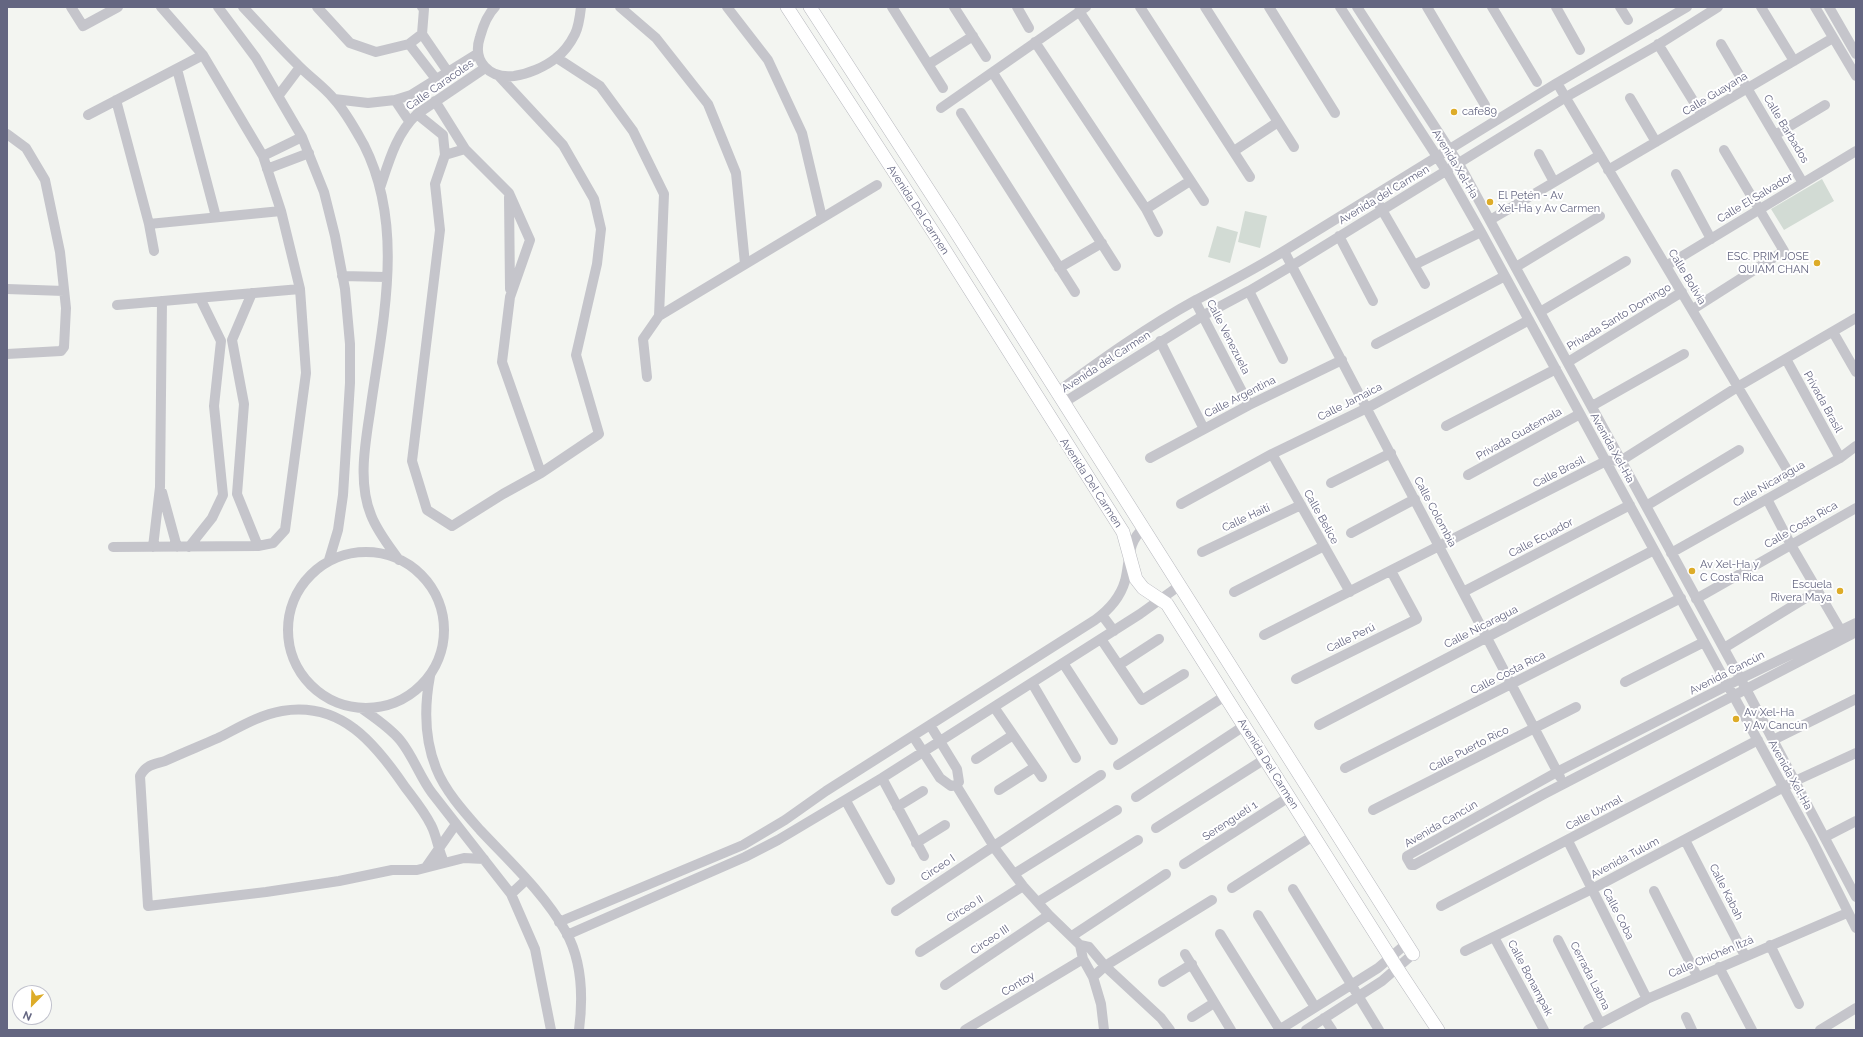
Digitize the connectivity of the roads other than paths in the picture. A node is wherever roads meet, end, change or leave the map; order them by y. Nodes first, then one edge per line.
1 (71, 7) edge
2 (118, 7) edge
3 (161, 7) edge
4 (218, 7) edge
5 (243, 7) edge
6 (317, 7) edge
7 (422, 7) edge
8 (495, 7) edge
9 (581, 7) edge
10 (620, 7) edge
11 (727, 7) edge
12 (787, 7) edge
13 (810, 7) edge
14 (892, 7) edge
15 (954, 7) edge
16 (1017, 7) edge
17 (1140, 7) edge
18 (1205, 7) edge
19 (1269, 7) edge
20 (1340, 7) edge
21 (1357, 7) edge
22 (1426, 7) edge
23 (1492, 7) edge
24 (1556, 7) edge
25 (1620, 7) edge
26 (1687, 7) edge
27 (1718, 7) edge
28 (1761, 7) edge
29 (1815, 7) edge
30 (1829, 7) edge
31 (1082, 9) edge
32 (1628, 20) dead end
33 (1029, 28) dead end
34 (422, 34) junction
35 (973, 36) junction
36 (1833, 38) junction
37 (1035, 42) junction
38 (408, 44) junction
39 (1658, 44) junction
40 (1721, 44) dead end
41 (1580, 50) dead end
42 (477, 54) junction
43 (1856, 54) edge
44 (203, 55) junction
45 (986, 57) dead end
46 (557, 58) junction
47 (1794, 61) junction
48 (462, 63) junction
49 (929, 64) junction
50 (300, 67) junction
51 (485, 68) junction
52 (177, 69) junction
53 (448, 72) junction
54 (993, 73) junction
55 (472, 76) junction
56 (499, 76) junction
57 (1856, 76) edge
58 (436, 79) junction
59 (1537, 82) dead end
60 (859, 83) junction
61 (1557, 83) junction
62 (943, 88) dead end
63 (1748, 88) junction
64 (842, 93) junction
65 (278, 95) junction
66 (1566, 97) junction
67 (1630, 98) dead end
68 (334, 99) junction
69 (116, 100) junction
70 (395, 100) junction
71 (436, 101) junction
72 (1486, 104) dead end
73 (1825, 105) dead end
74 (941, 108) dead end
75 (960, 113) dead end
76 (1335, 113) dead end
77 (417, 114) junction
78 (88, 115) dead end
79 (1702, 115) junction
80 (409, 121) junction
81 (1278, 122) junction
82 (453, 129) junction
83 (7, 134) edge
84 (443, 135) junction
85 (1775, 135) junction
86 (302, 137) junction
87 (1656, 142) junction
88 (1294, 147) dead end
89 (465, 149) junction
90 (1450, 150) junction
91 (1724, 150) dead end
92 (1234, 151) junction
93 (1856, 151) edge
94 (309, 153) junction
95 (1539, 154) dead end
96 (445, 155) junction
97 (1600, 155) junction
98 (263, 156) junction
99 (1438, 157) junction
100 (1459, 164) junction
101 (268, 169) junction
102 (1608, 170) junction
103 (1447, 172) junction
104 (1676, 174) dead end
105 (1250, 177) dead end
106 (1190, 181) junction
107 (1554, 182) junction
108 (1803, 183) junction
109 (877, 185) dead end
110 (380, 188) junction
111 (509, 192) junction
112 (1374, 196) junction
113 (1204, 201) dead end
114 (1146, 209) junction
115 (1382, 210) junction
116 (1759, 210) junction
117 (281, 211) junction
118 (1600, 216) dead end
119 (216, 217) junction
120 (822, 218) junction
121 (1490, 220) junction
122 (149, 224) junction
123 (952, 226) junction
124 (1158, 232) dead end
125 (1481, 232) junction
126 (1339, 236) junction
127 (1711, 239) junction
128 (939, 241) junction
129 (1102, 243) junction
130 (154, 251) dead end
131 (1284, 251) junction
132 (1626, 261) dead end
133 (745, 264) junction
134 (1293, 265) junction
135 (1414, 265) junction
136 (1116, 266) dead end
137 (1666, 266) junction
138 (1516, 267) junction
139 (1059, 268) junction
140 (342, 276) junction
141 (1505, 276) junction
142 (386, 277) junction
143 (1425, 284) dead end
144 (7, 289) edge
145 (300, 289) junction
146 (64, 291) junction
147 (1249, 291) junction
148 (1075, 292) dead end
149 (1682, 292) junction
150 (252, 293) junction
151 (200, 298) junction
152 (510, 298) junction
153 (162, 301) junction
154 (1196, 301) junction
155 (1373, 301) dead end
156 (117, 305) dead end
157 (1693, 309) junction
158 (1540, 312) junction
159 (1204, 315) junction
160 (659, 316) junction
161 (1856, 318) edge
162 (1529, 320) junction
163 (1832, 332) junction
164 (1160, 341) junction
165 (1376, 344) dead end
166 (7, 354) edge
167 (1684, 354) dead end
168 (1107, 357) junction
169 (1283, 359) dead end
170 (1786, 359) junction
171 (1342, 360) junction
172 (1568, 362) junction
173 (1556, 369) junction
174 (1116, 370) junction
175 (1856, 372) edge
176 (647, 377) dead end
177 (1739, 386) junction
178 (1059, 398) junction
179 (1250, 405) junction
180 (1592, 406) junction
181 (1367, 408) junction
182 (1580, 414) junction
183 (1446, 426) dead end
184 (1204, 429) junction
185 (1856, 446) edge
186 (1739, 450) dead end
187 (1391, 453) junction
188 (1272, 454) junction
189 (1150, 458) dead end
190 (1840, 458) junction
191 (1622, 460) junction
192 (1606, 461) junction
193 (542, 473) junction
194 (1468, 476) dead end
195 (1331, 483) dead end
196 (1795, 483) junction
197 (160, 487) junction
198 (237, 494) junction
199 (223, 495) junction
200 (1415, 499) junction
201 (1767, 499) junction
202 (1181, 504) dead end
203 (1301, 505) junction
204 (1630, 505) junction
205 (1646, 506) junction
206 (1856, 508) edge
207 (1143, 529) junction
208 (1351, 533) dead end
209 (1791, 545) junction
210 (258, 546) junction
211 (1324, 546) junction
212 (113, 547) dead end
213 (153, 547) junction
214 (177, 547) junction
215 (189, 547) junction
216 (1439, 547) junction
217 (1654, 550) junction
218 (1202, 552) dead end
219 (1672, 553) junction
220 (1130, 555) junction
221 (329, 560) junction
222 (399, 560) junction
223 (1391, 571) junction
224 (1179, 586) junction
225 (1817, 591) junction
226 (1234, 592) dead end
227 (1350, 592) junction
228 (1463, 592) junction
229 (1680, 598) junction
230 (1160, 599) junction
231 (1696, 599) junction
232 (1102, 615) junction
233 (1856, 623) edge
234 (1114, 631) junction
235 (1856, 632) edge
236 (1264, 635) dead end
237 (1842, 635) junction
238 (1487, 638) junction
239 (1101, 639) junction
240 (1159, 639) dead end
241 (1704, 642) junction
242 (1724, 648) junction
243 (1063, 663) junction
244 (1119, 665) junction
245 (1184, 674) dead end
246 (430, 676) junction
247 (1296, 679) dead end
248 (1740, 679) junction
249 (1625, 682) dead end
250 (1032, 683) junction
251 (1511, 685) junction
252 (1728, 685) junction
253 (1746, 689) junction
254 (1733, 695) junction
255 (1225, 696) junction
256 (1856, 699) edge
257 (969, 700) junction
258 (360, 707) junction
259 (994, 707) junction
260 (1576, 707) dead end
261 (978, 717) junction
262 (930, 725) junction
263 (1319, 725) dead end
264 (1244, 726) junction
265 (1534, 730) junction
266 (1012, 735) junction
267 (913, 736) junction
268 (1630, 736) junction
269 (1113, 740) dead end
270 (1758, 740) junction
271 (1773, 740) junction
272 (940, 741) junction
273 (1635, 746) junction
274 (923, 752) junction
275 (1856, 753) edge
276 (1076, 758) dead end
277 (976, 759) dead end
278 (1265, 759) junction
279 (1118, 765) dead end
280 (1035, 767) junction
281 (1345, 768) dead end
282 (1558, 772) junction
283 (1101, 775) dead end
284 (1042, 777) dead end
285 (882, 778) junction
286 (1795, 781) junction
287 (1564, 783) junction
288 (956, 785) junction
289 (1783, 788) junction
290 (999, 790) dead end
291 (826, 791) junction
292 (923, 791) dead end
293 (1136, 797) dead end
294 (1289, 797) junction
295 (846, 801) junction
296 (836, 806) junction
297 (897, 807) junction
298 (1117, 810) dead end
299 (1373, 810) dead end
300 (1856, 821) edge
301 (456, 824) junction
302 (945, 825) dead end
303 (1156, 828) dead end
304 (1313, 836) junction
305 (1825, 837) junction
306 (1138, 840) dead end
307 (1685, 840) junction
308 (1568, 841) junction
309 (916, 843) junction
310 (993, 846) junction
311 (438, 850) junction
312 (924, 856) dead end
313 (484, 858) junction
314 (444, 862) junction
315 (1184, 864) dead end
316 (426, 867) junction
317 (1014, 874) junction
318 (1166, 874) dead end
319 (526, 880) junction
320 (890, 880) dead end
321 (1368, 884) junction
322 (1023, 886) junction
323 (1232, 888) dead end
324 (1293, 889) dead end
325 (1592, 889) junction
326 (1654, 891) dead end
327 (512, 894) junction
328 (1350, 894) junction
329 (1856, 897) edge
330 (1212, 900) dead end
331 (1038, 902) junction
332 (1856, 902) edge
333 (1441, 906) dead end
334 (896, 911) dead end
335 (1258, 915) dead end
336 (1850, 915) edge
337 (1049, 916) junction
338 (559, 922) junction
339 (1856, 928) edge
340 (1220, 934) dead end
341 (567, 935) junction
342 (1072, 936) junction
343 (1494, 937) junction
344 (1558, 940) dead end
345 (1080, 945) junction
346 (1770, 945) junction
347 (1409, 949) joint
348 (1465, 951) dead end
349 (920, 952) dead end
350 (1185, 954) dead end
351 (1745, 956) junction
352 (1083, 959) junction
353 (1394, 963) junction
354 (1192, 964) junction
355 (1106, 966) junction
356 (1719, 967) junction
357 (1697, 976) junction
358 (1093, 977) junction
359 (1163, 982) dead end
360 (945, 984) dead end
361 (1351, 984) junction
362 (1358, 996) junction
363 (1648, 998) junction
364 (1214, 1003) junction
365 (1799, 1004) dead end
366 (1315, 1008) junction
367 (1856, 1008) edge
368 (1192, 1017) dead end
369 (1686, 1017) dead end
370 (1324, 1018) junction
371 (1600, 1023) junction
372 (551, 1030) edge
373 (579, 1030) edge
374 (965, 1030) edge
375 (1104, 1030) edge
376 (1170, 1030) edge
377 (1230, 1030) edge
378 (1280, 1030) edge
379 (1306, 1030) edge
380 (1332, 1030) edge
381 (1380, 1030) edge
382 (1438, 1030) edge
383 (1544, 1030) edge
384 (1588, 1030) edge
385 (1692, 1030) edge
386 (1752, 1030) edge
387 (1820, 1030) edge

1 - 2 street
3 - 44 street
4 - 65 street
5 - 50 street
6 - 38 street
7 - 34 street
8 - 42 street, Calle Caracoles
9 - 46 street
10 - 133 street
11 - 120 street
12 - 64 main road, Avenida Del Carmen
13 - 60 main road, Avenida Del Carmen
14 - 49 street
15 - 35 street
16 - 33 street
17 - 92 street
18 - 81 street
19 - 76 street
20 - 99 street, Avenida Xel-Ha
21 - 90 street, Avenida Xel-Ha
22 - 72 street
23 - 59 street
24 - 41 street
25 - 32 street
26 - 61 street, Avenida del Carmen
27 - 39 street, Avenida del Carmen
28 - 47 street
29 - 36 street
30 - 43 street
31 - 37 street
31 - 106 street
34 - 38 street
34 - 53 street
35 - 45 street
35 - 49 street
36 - 47 street, Calle Guayana
36 - 57 street
37 - 54 street
37 - 114 street
38 - 58 street
39 - 66 street, Avenida del Carmen
39 - 79 street
40 - 63 street, Calle Barbados
42 - 48 street, Calle Caracoles
42 - 51 street, Calle Caracoles
44 - 52 street
44 - 98 street
46 - 56 street
46 - 160 street
47 - 63 street, Calle Guayana
48 - 53 street, Calle Caracoles
48 - 55 street
49 - 62 street
50 - 65 street
50 - 68 street
51 - 55 street, Calle Caracoles
51 - 56 street, Calle Caracoles
52 - 69 street
52 - 119 street
53 - 58 street, Calle Caracoles
54 - 74 street
54 - 129 street
55 - 71 street, Calle Caracoles
56 - 193 street, Calle Caracoles
58 - 70 street, Calle Caracoles
60 - 64 main road
60 - 123 main road, Avenida Del Carmen
61 - 66 street, Calle Bolivia
61 - 90 street, Avenida del Carmen
63 - 79 street, Calle Guayana
63 - 85 street, Calle Barbados
64 - 128 main road, Avenida Del Carmen
65 - 86 street
66 - 97 street, Calle Bolivia
66 - 100 street, Avenida del Carmen
67 - 87 street
68 - 70 street, Calle Caracoles
68 - 110 street
69 - 78 street
69 - 122 street
70 - 80 street
71 - 77 street, Calle Caracoles
71 - 82 street
73 - 85 street
75 - 139 street
77 - 80 street, Calle Caracoles
77 - 84 street
79 - 87 street, Calle Guayana
80 - 110 street, Calle Caracoles
81 - 88 street
81 - 92 street
82 - 84 street
82 - 89 street
83 - 146 street
84 - 96 street
85 - 108 street, Calle Barbados
86 - 94 street
86 - 98 street
87 - 102 street, Calle Guayana
89 - 96 street
89 - 111 street
90 - 99 street, Avenida del Carmen
90 - 100 street, Avenida Xel-Ha
91 - 116 street
92 - 105 street
93 - 108 street, Calle El Salvador
94 - 101 street
94 - 140 street
95 - 107 street
96 - 193 street
97 - 102 street, Calle Bolivia
97 - 107 street
98 - 101 street
99 - 103 street, Avenida Xel-Ha
99 - 112 street, Avenida del Carmen
100 - 103 street, Avenida del Carmen
100 - 121 street, Avenida Xel-Ha
101 - 117 street
102 - 137 street, Calle Bolivia
103 - 115 street, Avenida del Carmen
103 - 125 street, Avenida Xel-Ha
104 - 127 street
106 - 113 street
106 - 114 street
107 - 121 street
108 - 116 street, Calle El Salvador
109 - 120 street
110 - 142 street
111 - 152 street
111 - 152 street
112 - 115 street
112 - 131 street, Avenida del Carmen
114 - 124 street
115 - 126 street, Avenida del Carmen
115 - 135 street
116 - 127 street, Calle El Salvador
116 - 157 street
117 - 119 street
117 - 145 street
118 - 138 street
119 - 122 street
120 - 133 street
121 - 138 street, Avenida Xel-Ha
122 - 130 street
123 - 128 main road
123 - 178 main road, Avenida Del Carmen
125 - 135 street
125 - 141 street, Avenida Xel-Ha
126 - 134 street, Avenida del Carmen
126 - 155 street
127 - 137 street, Calle El Salvador
128 - 220 main road, Avenida Del Carmen
129 - 136 street
129 - 139 street
131 - 134 street, Calle Colombia
131 - 154 street, Avenida del Carmen
132 - 158 street
133 - 160 street
134 - 147 street, Avenida del Carmen
134 - 171 street, Calle Colombia
135 - 143 street
137 - 149 street, Calle Bolivia
138 - 158 street, Avenida Xel-Ha
139 - 148 street
140 - 142 street
140 - 221 street
141 - 162 street, Avenida Xel-Ha
141 - 165 street
142 - 222 street
144 - 146 street
145 - 150 street
145 - 210 street
146 - 166 street
147 - 159 street, Avenida del Carmen
147 - 169 street
149 - 157 street, Calle Bolivia
149 - 172 street, Privada Santo Domingo
150 - 151 street
150 - 198 street
151 - 153 street
151 - 199 street
152 - 193 street
153 - 156 street
153 - 197 street
154 - 159 street, Calle Venezuela
154 - 168 street, Avenida del Carmen
157 - 177 street, Calle Bolivia
158 - 172 street, Avenida Xel-Ha
159 - 164 street, Avenida del Carmen
159 - 179 street, Calle Venezuela
160 - 176 street
161 - 163 street, Calle Brasil
162 - 173 street, Avenida Xel-Ha
162 - 181 street, Calle Jamaica
163 - 170 street, Calle Brasil
163 - 175 street
164 - 174 street, Avenida del Carmen
164 - 184 street
167 - 180 street
168 - 174 street
168 - 178 street, Avenida del Carmen
170 - 177 street, Calle Brasil
170 - 190 street, Privada Brasil
171 - 179 street, Calle Argentina
171 - 181 street, Calle Colombia
172 - 180 street, Avenida Xel-Ha
173 - 182 street, Avenida Xel-Ha
173 - 183 street
174 - 178 street, Avenida del Carmen
177 - 191 street, Calle Brasil
177 - 196 street, Calle Bolivia
178 - 207 main road, Avenida Del Carmen
179 - 184 street, Calle Argentina
180 - 191 street, Avenida Xel-Ha
181 - 187 street, Calle Colombia
181 - 188 street, Calle Jamaica
182 - 192 street, Avenida Xel-Ha
182 - 194 street, Privada Guatemala
184 - 189 street, Calle Argentina
185 - 190 street, Calle Nicaragua
186 - 205 street
187 - 195 street
187 - 200 street, Calle Colombia
188 - 202 street, Calle Jamaica
188 - 203 street, Calle Belice
190 - 196 street, Calle Nicaragua
191 - 192 street, Calle Brasil
191 - 205 street, Avenida Xel-Ha
192 - 204 street, Avenida Xel-Ha
192 - 216 street, Calle Brasil
196 - 201 street, Calle Nicaragua
197 - 213 street
197 - 214 street
198 - 199 street
198 - 210 street
199 - 215 street
200 - 208 street
200 - 216 street, Calle Colombia
201 - 209 street
201 - 219 street, Calle Nicaragua
203 - 211 street, Calle Belice
203 - 218 street, Calle Haití
204 - 217 street, Avenida Xel-Ha
204 - 228 street, Calle Ecuador
205 - 219 street, Avenida Xel-Ha
206 - 209 street, Calle Costa Rica
207 - 220 street
207 - 224 main road, Avenida Del Carmen
209 - 225 street
209 - 231 street, Calle Costa Rica
210 - 215 street
211 - 226 street
211 - 227 street, Calle Belice
212 - 213 street
213 - 214 street
214 - 215 street
216 - 223 street, Calle Brasil
216 - 228 street, Calle Colombia
217 - 229 street, Avenida Xel-Ha
217 - 238 street, Calle Nicaragua
219 - 231 street, Avenida Xel-Ha
220 - 230 main road, Avenida Del Carmen
220 - 232 street
221 - 222 street
221 - 258 street
222 - 246 street
223 - 227 street, Calle Brasil
223 - 247 street, Calle Perú
224 - 230 street
224 - 321 main road, Avenida Del Carmen
225 - 237 street
225 - 242 street
227 - 236 street, Calle Brasil
228 - 238 street, Calle Colombia
229 - 241 street, Avenida Xel-Ha
229 - 251 street, Calle Costa Rica
230 - 234 street
230 - 255 main road, Avenida Del Carmen
231 - 242 street, Avenida Xel-Ha
232 - 234 street
232 - 257 street
233 - 237 street, Avenida Cancún
234 - 239 street
235 - 237 street, Avenida Cancún
237 - 248 street, Avenida Cancún
237 - 253 street, Avenida Cancún
238 - 251 street, Calle Colombia
238 - 263 street, Calle Nicaragua
239 - 243 street
239 - 244 street
240 - 244 street
241 - 249 street
241 - 252 street, Avenida Xel-Ha
242 - 248 street, Avenida Xel-Ha
243 - 250 street
243 - 269 street
244 - 245 street
246 - 258 street
246 - 319 street
248 - 252 street, Avenida Cancún
248 - 253 street, Avenida Xel-Ha
250 - 259 street
250 - 276 street
251 - 265 street, Calle Colombia
251 - 281 street, Calle Costa Rica
252 - 254 street, Avenida Xel-Ha
252 - 268 street, Avenida Cancún
253 - 254 street, Avenida Cancún
253 - 271 street, Avenida Xel-Ha
254 - 270 street, Avenida Xel-Ha
254 - 273 street, Avenida Cancún
255 - 264 main road, Avenida Del Carmen
255 - 279 street
256 - 271 street
257 - 261 street
257 - 262 street
258 - 301 street
259 - 261 street
259 - 266 street
260 - 265 street, Calle Puerto Rico
261 - 272 street
262 - 267 street
262 - 272 street
264 - 278 main road, Avenida Del Carmen
264 - 293 street
265 - 282 street, Calle Colombia
265 - 299 street, Calle Puerto Rico
266 - 277 street
266 - 280 street
267 - 274 street
267 - 291 street
268 - 273 street
268 - 282 street, Avenida Cancún
270 - 289 street, Avenida Xel-Ha
270 - 308 street, Calle Uxmal
271 - 286 street, Avenida Xel-Ha
272 - 274 street
272 - 288 street
273 - 287 street, Avenida Cancún
274 - 285 street
274 - 288 street
275 - 286 street, Avenida Tulum
278 - 294 main road, Avenida Del Carmen
278 - 303 street
280 - 284 street
280 - 290 street
282 - 287 street, Calle Colombia
282 - 287 street, Avenida Cancún
283 - 310 street, Circeo I
285 - 295 street
285 - 297 street
286 - 289 street, Avenida Tulum
286 - 305 street, Avenida Xel-Ha
288 - 310 street
289 - 307 street, Avenida Tulum
289 - 336 street, Avenida Xel-Ha
291 - 296 street
291 - 338 street
292 - 297 street
294 - 304 main road, Avenida Del Carmen
294 - 315 street, Serengueti 1
295 - 296 street
295 - 320 street
296 - 341 street
297 - 309 street
298 - 317 street
300 - 305 street
301 - 311 street
301 - 313 street
302 - 309 street
304 - 323 street
304 - 328 main road, Avenida Del Carmen
305 - 329 street, Avenida Xel-Ha
306 - 331 street
307 - 325 street, Avenida Tulum
307 - 351 street, Calle Kabah
308 - 325 street, Calle Coba
308 - 333 street, Calle Uxmal
309 - 312 street
310 - 317 street
310 - 334 street, Circeo I
311 - 314 street
311 - 316 street
311 - 316 street
313 - 314 street
313 - 327 street
314 - 316 street
317 - 322 street
318 - 342 street
319 - 327 street
319 - 338 street
321 - 328 main road
321 - 347 main road, Avenida Del Carmen
322 - 331 street
322 - 349 street, Circeo II
324 - 361 street
325 - 343 street, Avenida Tulum
325 - 363 street, Calle Coba
326 - 357 street
327 - 372 street
328 - 353 main road, Avenida Del Carmen
330 - 355 street
331 - 337 street
332 - 336 street, Calle Chichén Itzá
335 - 366 street
336 - 339 street, Avenida Xel-Ha
336 - 346 street, Calle Chichén Itzá
337 - 342 street
337 - 360 street, Circeo III
338 - 341 street
340 - 378 street
341 - 373 street
342 - 345 street
343 - 348 street, Avenida Tulum
343 - 383 street, Calle Bonampak
344 - 371 street, Cerrada Labna
345 - 352 street
345 - 355 street
346 - 351 street, Calle Chichén Itzá
346 - 365 street
347 - 353 street, Avenida Del Carmen
350 - 354 street
351 - 356 street, Calle Chichén Itzá
352 - 358 street
352 - 374 street, Contoy
353 - 361 street, Avenida Del Carmen
353 - 362 street, Avenida Del Carmen
353 - 382 main road, Avenida Del Carmen
354 - 359 street
354 - 364 street
355 - 358 street
355 - 376 street
356 - 357 street, Calle Chichén Itzá
356 - 386 street
357 - 363 street, Calle Chichén Itzá
358 - 375 street
361 - 362 street
361 - 366 street, Avenida Del Carmen
362 - 370 street, Avenida Del Carmen
362 - 381 street
363 - 371 street, Calle Chichén Itzá
364 - 368 street
364 - 377 street
366 - 378 street, Avenida Del Carmen
367 - 387 street
369 - 385 street
370 - 379 street, Avenida Del Carmen
370 - 380 street
371 - 384 street, Calle Chichén Itzá

